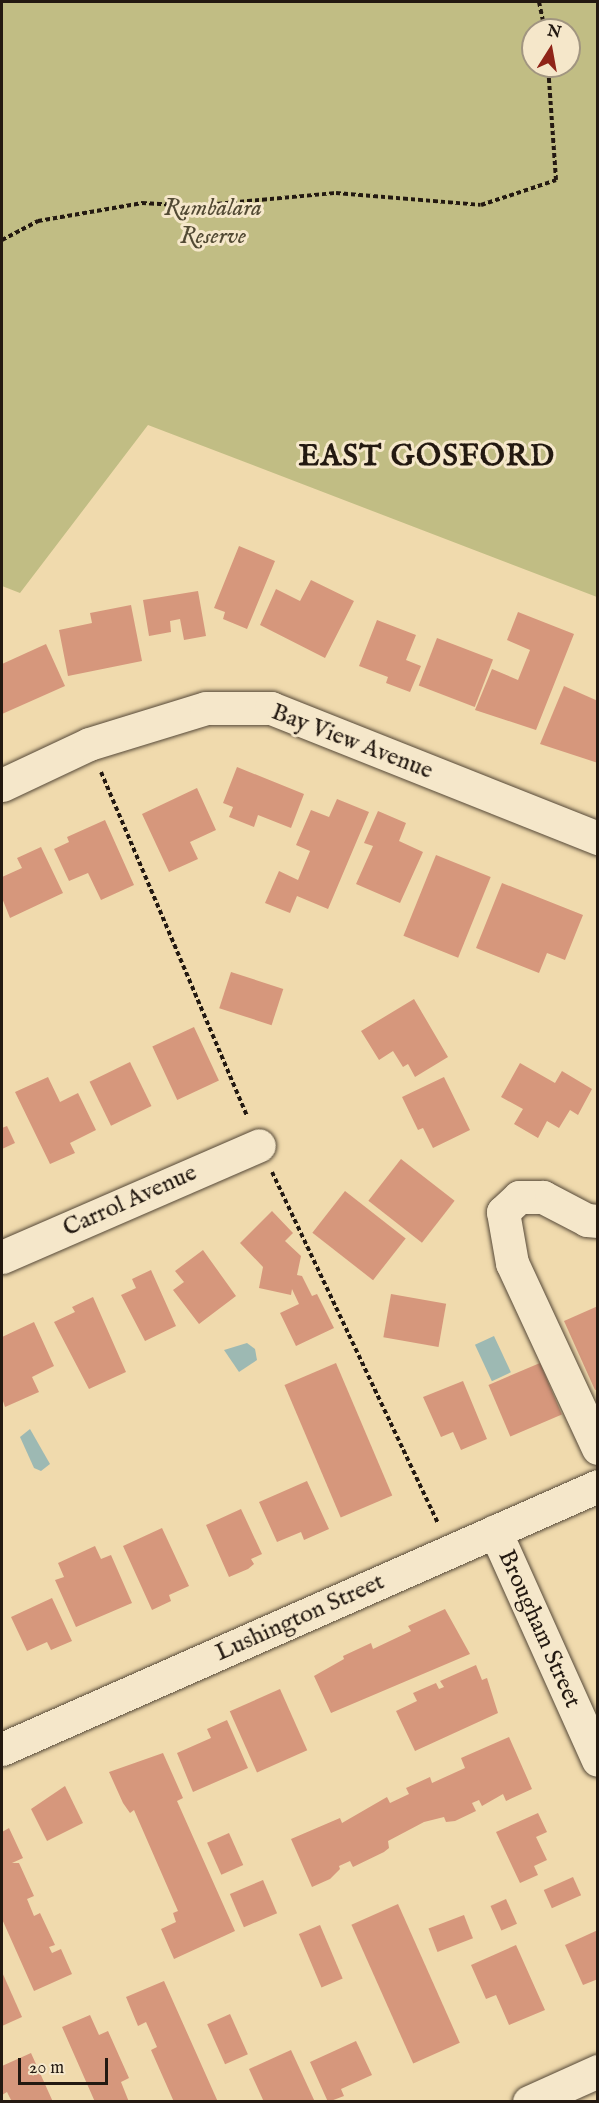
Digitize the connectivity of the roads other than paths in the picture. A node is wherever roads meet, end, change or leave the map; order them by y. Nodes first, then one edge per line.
1 (2, 785) edge
2 (597, 838) edge
3 (259, 1145) road end
4 (597, 1221) edge
5 (2, 1257) edge
6 (597, 1448) edge
7 (597, 1486) edge
8 (495, 1531) junction
9 (2, 1749) edge
10 (597, 1760) edge
11 (597, 2071) edge
12 (529, 2102) edge

1 - 2 street, Bay View Avenue
3 - 5 street, Carrol Avenue
4 - 6 street
7 - 8 street, Lushington Street
8 - 9 street, Lushington Street
8 - 10 street, Brougham Street
11 - 12 street

